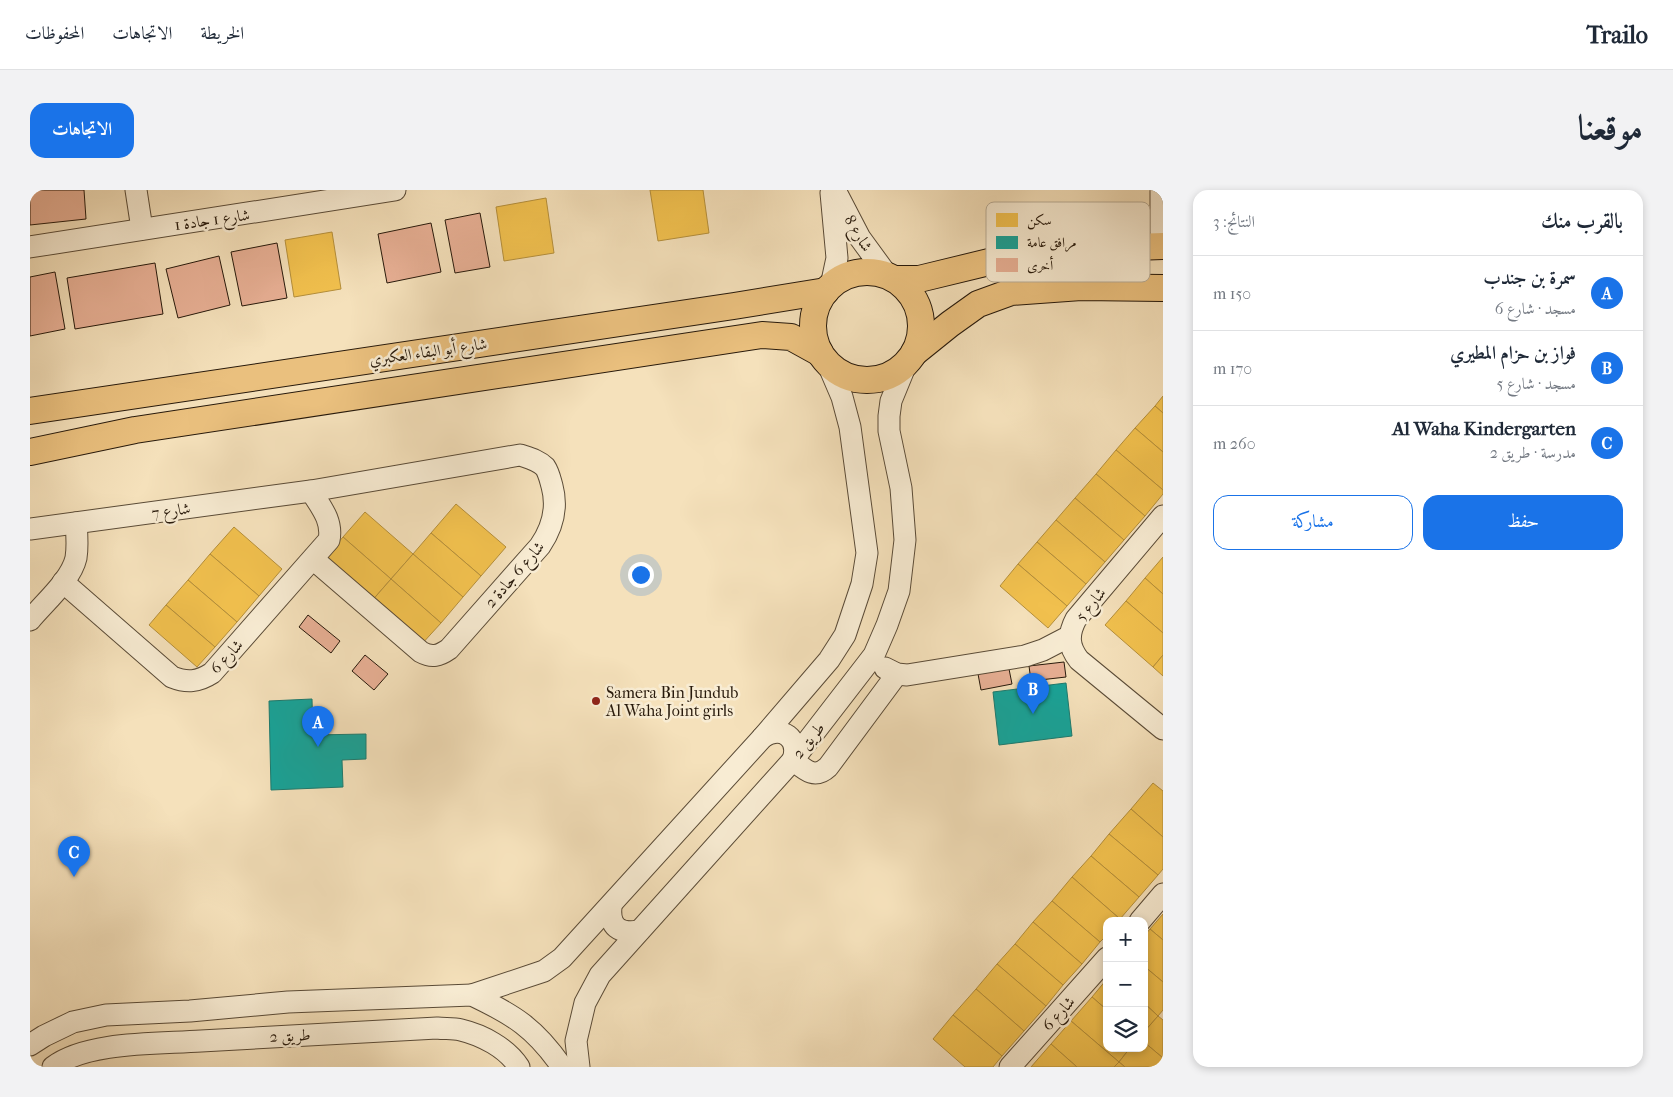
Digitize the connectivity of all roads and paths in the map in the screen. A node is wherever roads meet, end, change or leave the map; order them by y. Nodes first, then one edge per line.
1 (136, 190) edge
2 (395, 190) edge
3 (830, 190) edge
4 (835, 190) edge
5 (1161, 190) edge
6 (303, 198) edge
7 (142, 229) junction
8 (1162, 245) edge
9 (30, 247) edge
10 (986, 263) edge
11 (891, 277) junction
12 (828, 288) junction
13 (1163, 288) edge
14 (824, 358) junction
15 (910, 358) junction
16 (314, 368) junction
17 (30, 411) edge
18 (135, 430) junction
19 (38, 453) edge
20 (312, 491) junction
21 (1163, 516) edge
22 (76, 523) junction
23 (30, 529) edge
24 (313, 560) junction
25 (63, 582) junction
26 (30, 620) edge
27 (1070, 636) junction
28 (871, 660) junction
29 (898, 674) junction
30 (1163, 729) edge
31 (763, 737) junction
32 (793, 760) junction
33 (1163, 894) edge
34 (611, 906) junction
35 (1143, 917) edge
36 (638, 930) junction
37 (1103, 962) edge
38 (472, 995) junction
39 (371, 998) junction
40 (288, 1002) junction
41 (369, 1032) junction
42 (287, 1035) junction
43 (30, 1045) edge
44 (53, 1067) edge
45 (519, 1067) edge
46 (562, 1067) edge
47 (579, 1067) edge
48 (1010, 1067) edge

1 - 7 street
2 - 6 street, شارع 1 جادة 1
3 - 12 street, شارع 8
4 - 11 street, شارع 8
5 - 8 street
6 - 7 street, شارع 1 جادة 1
7 - 9 street, شارع 1 جادة 1
10 - 11 main road
11 - 12 main road
11 - 15 main road
12 - 14 main road
12 - 16 main road, شارع أبو البقاء العكبري
13 - 15 main road
14 - 15 main road
14 - 18 main road
14 - 31 street, طريق 2
15 - 28 street, طريق 2
16 - 17 main road, شارع أبو البقاء العكبري
16 - 18 main road
18 - 19 main road
20 - 22 street, شارع 7
20 - 24 street, شارع 6
20 - 24 street, شارع 6 جادة 2
21 - 27 street, شارع 5
22 - 23 street, شارع 7
22 - 25 street
24 - 25 street, شارع 6
25 - 26 street
27 - 29 street
27 - 30 street, شارع 5
28 - 29 street
28 - 32 street, طريق 2
29 - 32 street
31 - 32 street
31 - 34 street, طريق 2
32 - 36 street, طريق 2
33 - 35 street
34 - 36 street
34 - 38 street, طريق 2
36 - 47 street, طريق 2
37 - 48 street, شارع 6
38 - 39 street, طريق 2
38 - 46 street, طريق 2
39 - 40 street, طريق 2
39 - 41 street
40 - 42 street
40 - 43 street, طريق 2
41 - 42 street, طريق 2
41 - 45 street, طريق 2
42 - 44 street, طريق 2

